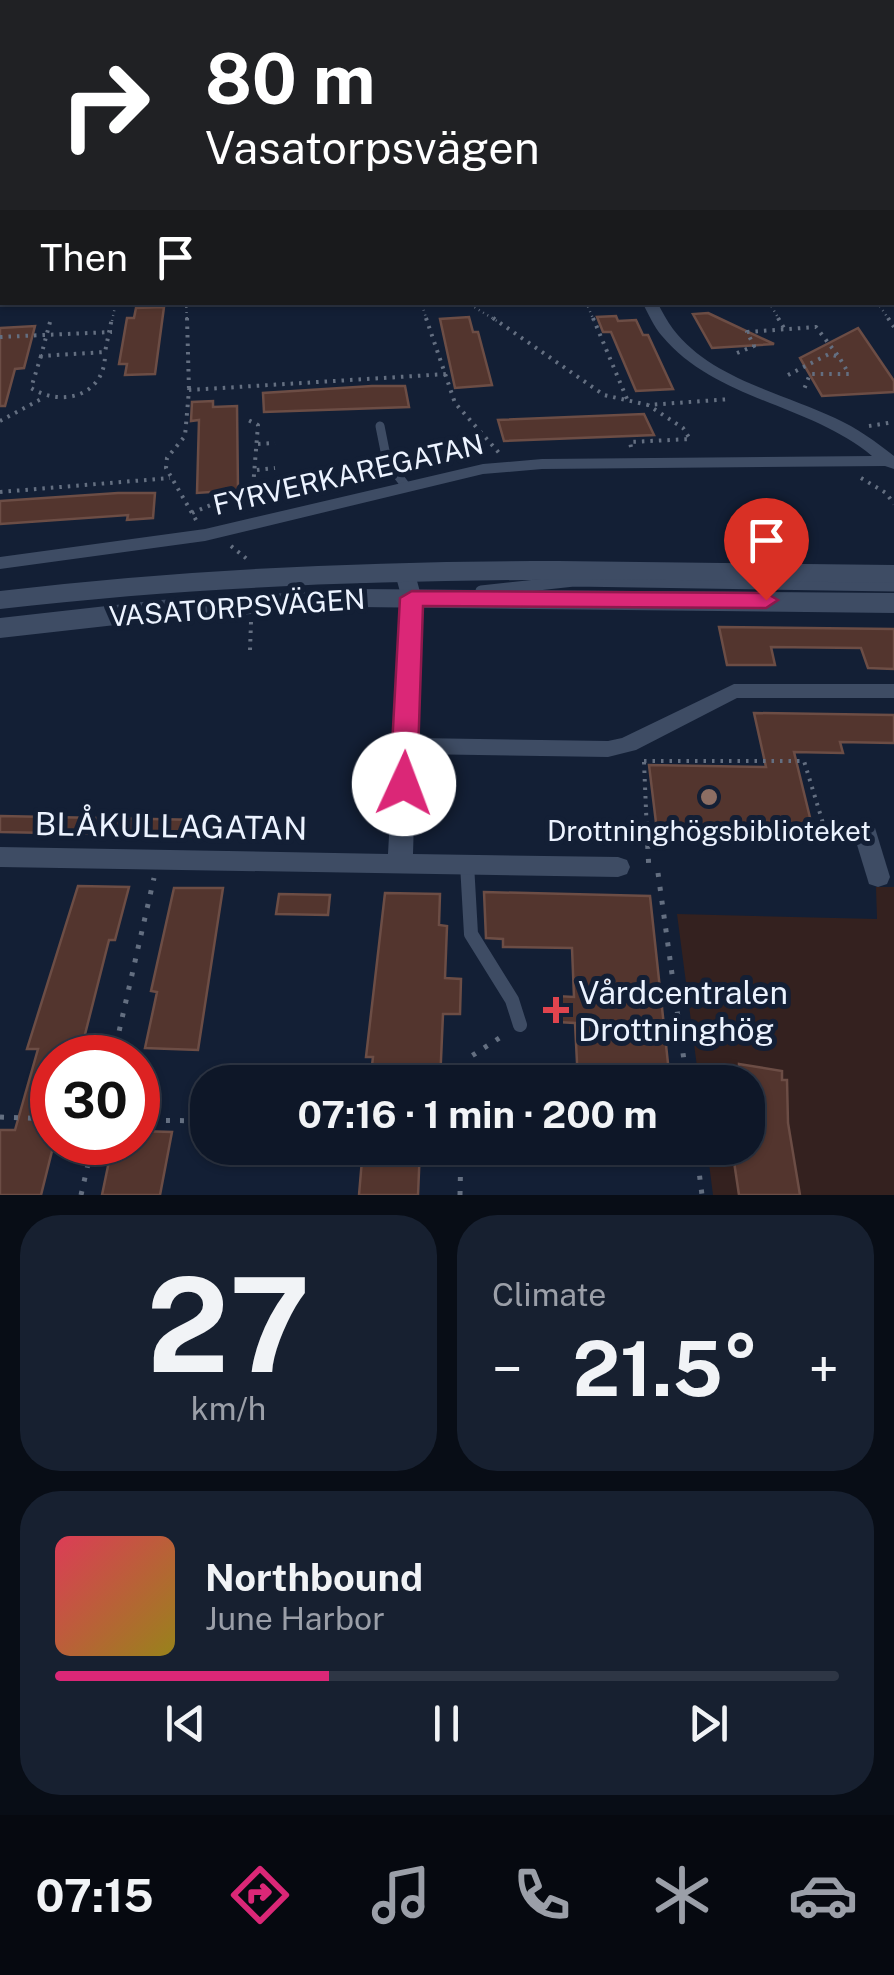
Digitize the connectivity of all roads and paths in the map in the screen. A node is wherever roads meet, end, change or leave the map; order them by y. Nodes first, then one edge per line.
1 (116, 305) edge
2 (186, 305) edge
3 (422, 305) edge
4 (470, 305) edge
5 (587, 305) edge
6 (650, 305) edge
7 (771, 305) edge
8 (879, 305) edge
9 (50, 322) dead end
10 (894, 326) edge
11 (784, 328) junction
12 (112, 332) junction
13 (46, 335) junction
14 (0, 337) edge
15 (105, 352) junction
16 (738, 353) dead end
17 (41, 356) junction
18 (838, 356) junction
19 (447, 374) junction
20 (788, 375) dead end
21 (189, 390) junction
22 (46, 397) junction
23 (732, 399) dead end
24 (627, 400) junction
25 (810, 402) dead end
26 (648, 405) junction
27 (244, 418) dead end
28 (854, 420) dead end
29 (0, 421) edge
30 (380, 426) dead end
31 (870, 426) dead end
32 (276, 443) dead end
33 (258, 444) junction
34 (636, 462) junction
35 (893, 463) edge
36 (510, 466) junction
37 (275, 468) dead end
38 (257, 470) junction
39 (172, 478) junction
40 (405, 484) junction
41 (0, 492) edge
42 (192, 513) junction
43 (205, 535) junction
44 (0, 562) edge
45 (575, 569) junction
46 (894, 574) edge
47 (671, 583) junction
48 (408, 584) junction
49 (894, 586) edge
50 (0, 600) edge
51 (894, 603) edge
52 (0, 628) edge
53 (894, 691) edge
54 (642, 736) junction
55 (405, 746) junction
56 (644, 761) junction
57 (866, 837) joint
58 (647, 838) junction
59 (827, 839) junction
60 (0, 857) edge
61 (159, 858) junction
62 (400, 861) junction
63 (467, 863) junction
64 (618, 867) dead end
65 (648, 872) dead end
66 (658, 873) dead end
67 (878, 877) dead end
68 (520, 1025) joint
69 (118, 1035) edge
70 (469, 1065) edge
71 (685, 1065) edge
72 (0, 1118) edge
73 (30, 1119) edge
74 (160, 1120) edge
75 (190, 1121) edge
76 (88, 1165) edge
77 (461, 1165) edge
78 (698, 1165) edge
79 (81, 1195) edge
80 (460, 1195) edge
81 (702, 1195) edge

1 - 12 path
2 - 21 path
3 - 19 path
4 - 24 path
5 - 24 path
6 - 35 street
7 - 11 path
8 - 10 path
9 - 13 path
11 - 16 path
11 - 18 path
12 - 13 path
12 - 15 path
13 - 14 path
13 - 17 path
15 - 17 path
15 - 22 path
17 - 22 path
18 - 20 path
18 - 25 path
19 - 21 path
19 - 36 path
21 - 39 path
22 - 29 path
23 - 26 path
24 - 26 path
26 - 34 path
27 - 33 path
28 - 31 path
30 - 40 lane
32 - 33 path
33 - 38 path
34 - 35 street, FYRVERKAREGATAN
34 - 36 street, FYRVERKAREGATAN
36 - 40 street, FYRVERKAREGATAN
37 - 38 path
38 - 42 path
39 - 41 path
39 - 42 path
40 - 43 street, FYRVERKAREGATAN
42 - 43 path
43 - 44 street, FYRVERKAREGATAN
45 - 46 main road, VASATORPSVÄGEN
45 - 47 lane
45 - 48 main road, VASATORPSVÄGEN
47 - 48 lane
47 - 49 lane
48 - 50 main road, VASATORPSVÄGEN
48 - 51 main road, VASATORPSVÄGEN
48 - 52 main road, VASATORPSVÄGEN
48 - 55 street
53 - 54 street
54 - 55 street
54 - 56 path
55 - 62 street
56 - 58 path
56 - 59 path
57 - 59 path
57 - 67 street
58 - 59 path
58 - 65 path
60 - 61 street, BLÅKULLAGATAN
61 - 62 street, BLÅKULLAGATAN
61 - 69 path
62 - 63 street, BLÅKULLAGATAN
63 - 64 street, BLÅKULLAGATAN
63 - 68 lane
66 - 71 path
68 - 70 path
72 - 73 path
74 - 75 path
76 - 79 path
77 - 80 path
78 - 81 path

